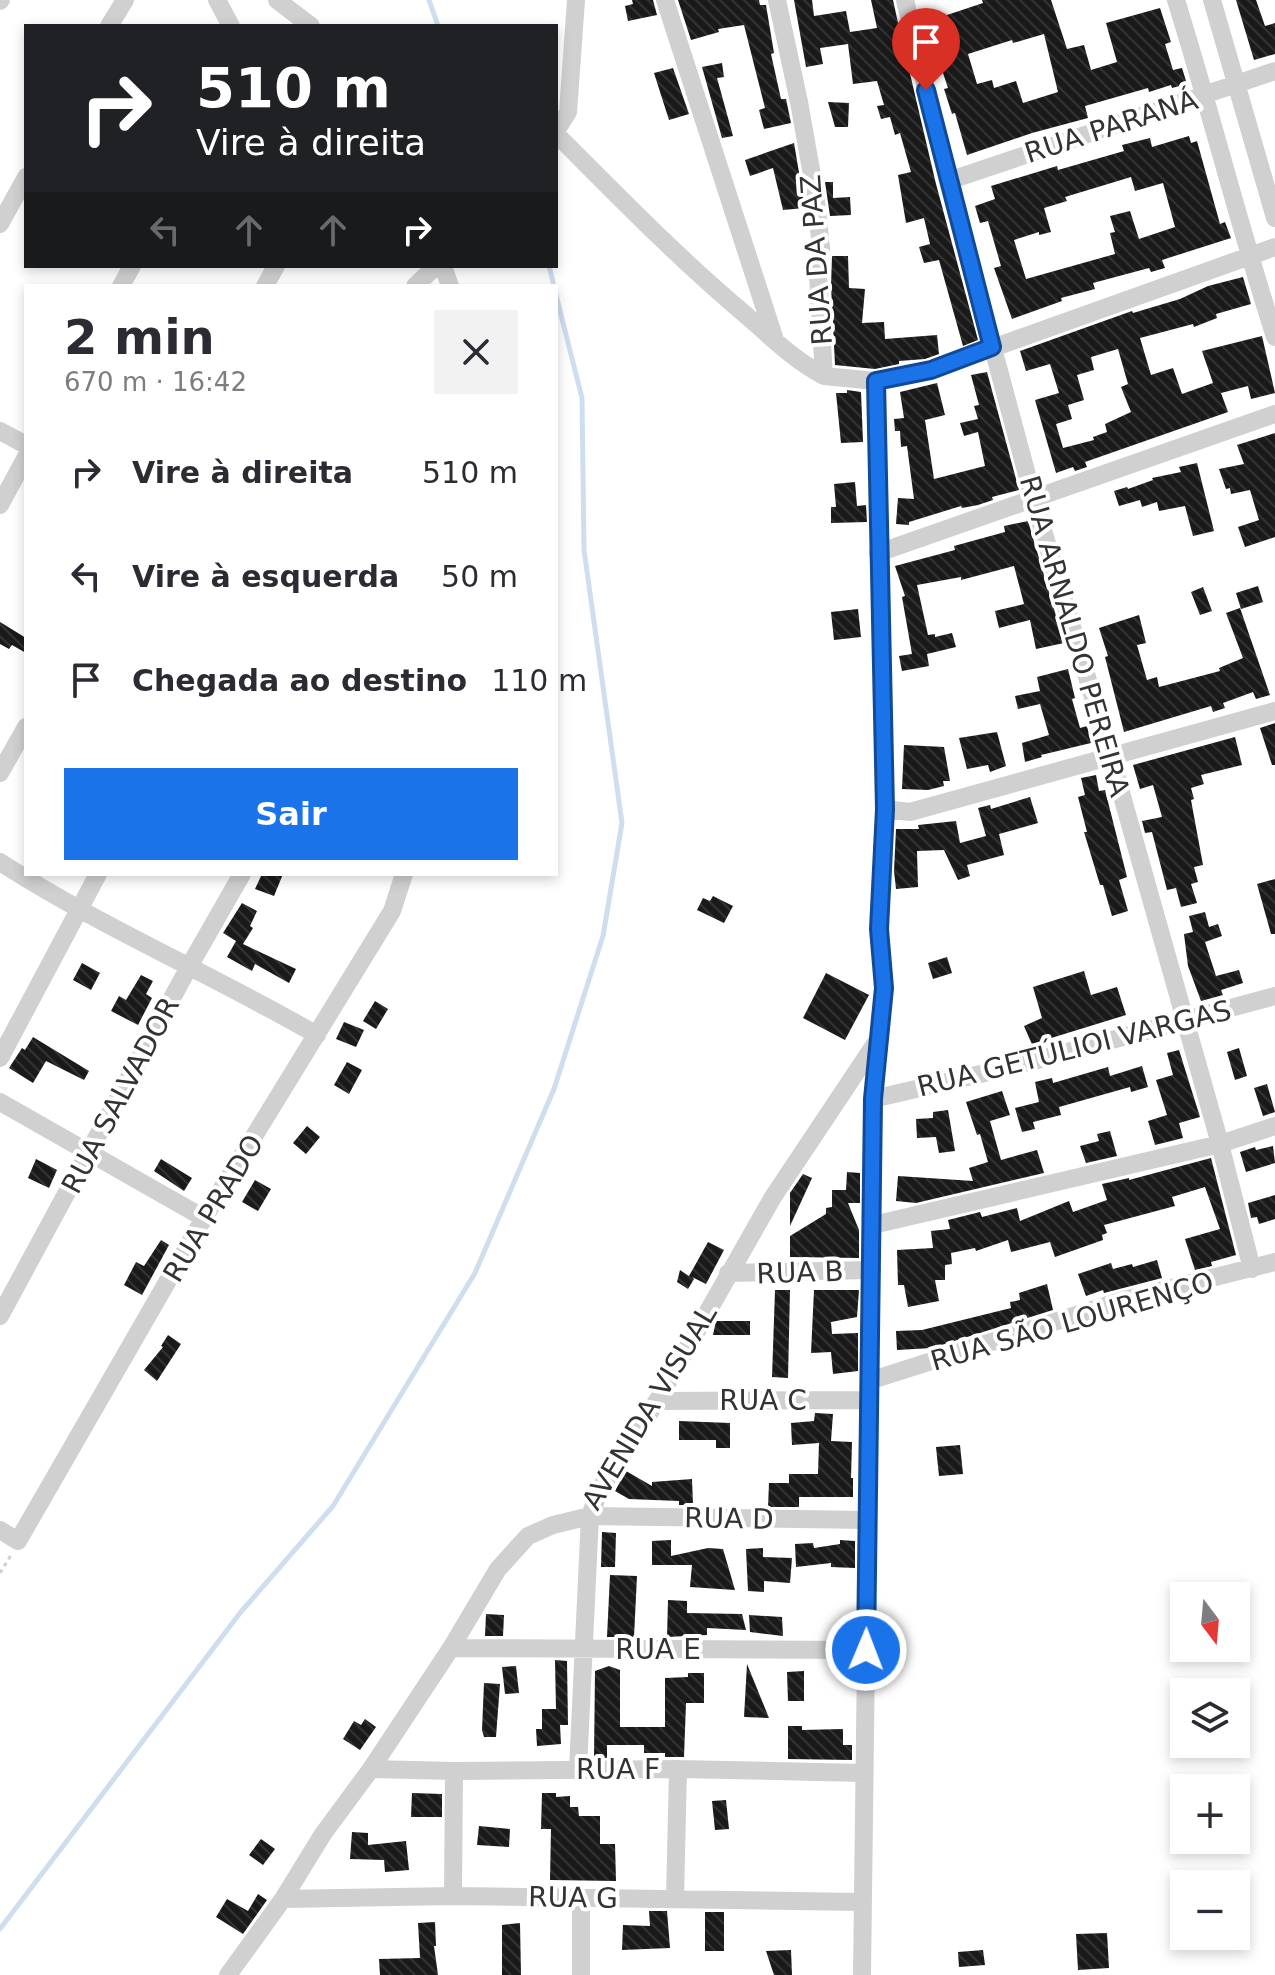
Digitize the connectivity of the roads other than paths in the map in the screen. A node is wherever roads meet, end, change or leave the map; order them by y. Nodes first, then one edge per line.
1 (125, 0) edge
2 (217, 0) edge
3 (277, 0) edge
4 (576, 0) edge
5 (665, 0) edge
6 (777, 0) edge
7 (905, 0) edge
8 (1176, 0) edge
9 (1212, 0) edge
10 (110, 24) edge
11 (230, 24) edge
12 (308, 24) edge
13 (1275, 71) edge
14 (1236, 85) junction
15 (1205, 95) junction
16 (558, 129) edge
17 (558, 134) edge
18 (24, 181) edge
19 (948, 181) junction
20 (1275, 218) edge
21 (0, 224) edge
22 (1275, 247) edge
23 (1248, 255) junction
24 (434, 268) edge
25 (417, 284) edge
26 (1275, 337) edge
27 (775, 340) junction
28 (992, 347) junction
29 (824, 376) junction
30 (876, 381) junction
31 (1275, 414) edge
32 (0, 431) edge
33 (24, 444) edge
34 (24, 461) edge
35 (1033, 497) junction
36 (0, 505) edge
37 (878, 553) junction
38 (1275, 711) edge
39 (24, 731) edge
40 (1111, 757) junction
41 (0, 773) edge
42 (885, 809) junction
43 (0, 862) edge
44 (97, 876) edge
45 (241, 876) edge
46 (403, 876) edge
47 (80, 909) junction
48 (190, 965) junction
49 (1275, 996) edge
50 (1184, 1020) junction
51 (317, 1035) junction
52 (877, 1041) junction
53 (0, 1058) edge
54 (873, 1099) junction
55 (0, 1102) edge
56 (1275, 1126) edge
57 (1220, 1144) junction
58 (91, 1151) junction
59 (204, 1218) junction
60 (873, 1225) junction
61 (1275, 1262) edge
62 (1252, 1269) junction
63 (872, 1270) junction
64 (728, 1273) junction
65 (0, 1316) edge
66 (869, 1390) junction
67 (657, 1401) junction
68 (590, 1516) junction
69 (868, 1520) junction
70 (0, 1530) edge
71 (451, 1648) junction
72 (585, 1648) junction
73 (866, 1650) junction
74 (371, 1769) junction
75 (578, 1769) junction
76 (678, 1769) junction
77 (454, 1771) junction
78 (864, 1773) junction
79 (453, 1896) junction
80 (581, 1897) junction
81 (283, 1899) junction
82 (675, 1899) junction
83 (862, 1902) junction
84 (228, 1975) edge
85 (581, 1975) edge
86 (862, 1975) edge

1 - 10 street
2 - 11 street
3 - 12 street
4 - 16 street
5 - 27 street
6 - 29 street, RUA DA PAZ
7 - 19 street, RUA ARNALDO PEREIRA
8 - 15 street
9 - 14 street
13 - 14 street, RUA PARANÁ
14 - 15 street, RUA PARANÁ
14 - 20 street
15 - 19 street, RUA PARANÁ
15 - 23 street
17 - 27 street
18 - 21 street
19 - 28 street, RUA ARNALDO PEREIRA
22 - 23 street, RUA DA PAZ
23 - 26 street
23 - 28 street, RUA DA PAZ
24 - 25 street
27 - 29 street
28 - 30 street, RUA DA PAZ
28 - 35 street, RUA ARNALDO PEREIRA
29 - 30 street, RUA DA PAZ
30 - 37 street
31 - 35 street
32 - 33 street
34 - 36 street
35 - 37 street
35 - 40 street, RUA ARNALDO PEREIRA
37 - 42 street
38 - 40 street
39 - 41 street
40 - 42 street
40 - 50 street, RUA ARNALDO PEREIRA
42 - 52 street
43 - 47 street
44 - 47 street
45 - 48 street, RUA SALVADOR
46 - 51 street, RUA PRADO
47 - 48 street
47 - 53 street
48 - 51 street
48 - 58 street, RUA SALVADOR
49 - 50 street, RUA GETÚLIOI VARGAS
50 - 54 street, RUA GETÚLIOI VARGAS
50 - 57 street, RUA ARNALDO PEREIRA
51 - 59 street, RUA PRADO
52 - 54 street
52 - 64 street, AVENIDA VISUAL
54 - 60 street
55 - 58 street
56 - 57 street
57 - 60 street
57 - 62 street, RUA ARNALDO PEREIRA
58 - 59 street
58 - 65 street, RUA SALVADOR
59 - 70 street, RUA PRADO
60 - 63 street
61 - 62 street, RUA SÃO LOURENÇO
62 - 66 street, RUA SÃO LOURENÇO
63 - 64 street, RUA B
63 - 66 street
64 - 67 street, AVENIDA VISUAL
66 - 67 street, RUA C
66 - 69 street
67 - 68 street, AVENIDA VISUAL
68 - 69 street, RUA D
68 - 71 street, AVENIDA VISUAL
68 - 72 street
69 - 73 street
71 - 72 street, RUA E
71 - 74 street, AVENIDA VISUAL
72 - 73 street, RUA E
72 - 75 street
73 - 78 street
74 - 77 street, RUA F
74 - 81 street, AVENIDA VISUAL
75 - 76 street, RUA F
75 - 77 street, RUA F
76 - 78 street, RUA F
76 - 82 street
77 - 79 street
78 - 83 street
79 - 80 street, RUA G
79 - 81 street, RUA G
80 - 82 street, RUA G
80 - 85 street
81 - 84 street, AVENIDA VISUAL
82 - 83 street, RUA G
83 - 86 street

